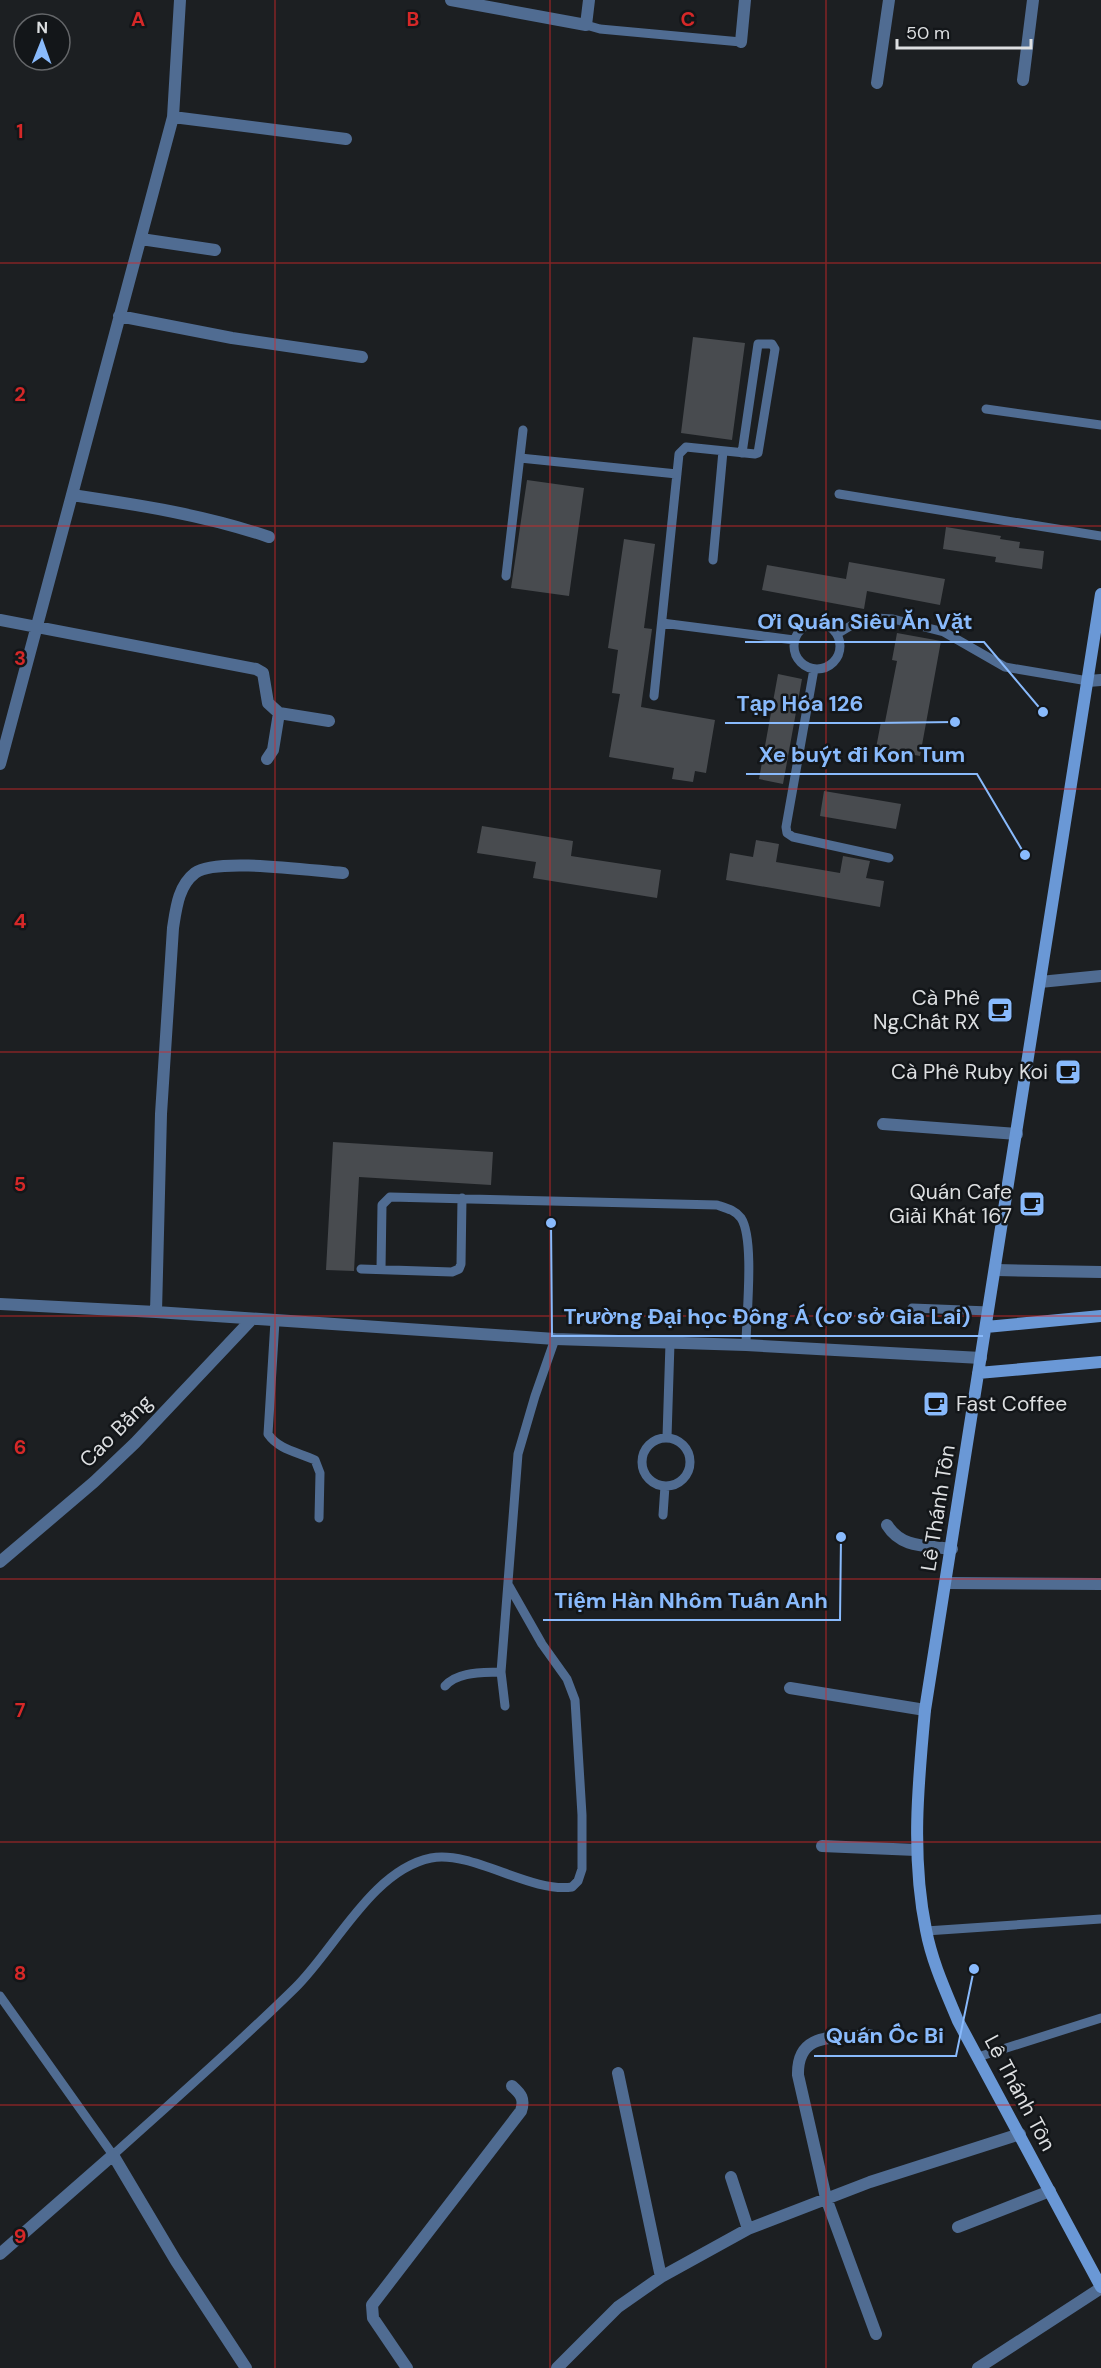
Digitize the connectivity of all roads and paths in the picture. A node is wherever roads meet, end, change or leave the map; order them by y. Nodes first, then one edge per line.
1 (180, 0) edge
2 (451, 0) edge
3 (589, 0) edge
4 (745, 0) edge
5 (889, 0) edge
6 (1033, 0) edge
7 (586, 25) junction
8 (741, 42) joint
9 (1023, 80) dead end
10 (877, 83) dead end
11 (173, 117) junction
12 (346, 139) dead end
13 (141, 239) junction
14 (215, 250) dead end
15 (119, 316) junction
16 (362, 357) dead end
17 (986, 409) dead end
18 (1101, 425) edge
19 (523, 430) dead end
20 (723, 451) junction
21 (742, 453) junction
22 (520, 458) junction
23 (677, 474) junction
24 (839, 494) dead end
25 (72, 495) junction
26 (1101, 536) edge
27 (269, 537) dead end
28 (713, 560) dead end
29 (506, 576) dead end
30 (1101, 594) edge
31 (0, 620) edge
32 (662, 622) junction
33 (37, 627) junction
34 (837, 634) junction
35 (794, 640) junction
36 (814, 669) junction
37 (1101, 680) edge
38 (1088, 681) junction
39 (654, 696) dead end
40 (279, 713) junction
41 (329, 721) dead end
42 (267, 759) dead end
43 (0, 764) edge
44 (890, 858) dead end
45 (343, 873) dead end
46 (1101, 976) edge
47 (1040, 982) junction
48 (883, 1124) dead end
49 (1017, 1134) junction
50 (462, 1198) junction
51 (361, 1269) dead end
52 (381, 1269) junction
53 (996, 1270) junction
54 (1101, 1272) edge
55 (0, 1304) edge
56 (912, 1308) dead end
57 (989, 1311) junction
58 (156, 1312) junction
59 (1101, 1316) edge
60 (252, 1320) junction
61 (275, 1321) junction
62 (986, 1327) junction
63 (555, 1339) junction
64 (670, 1343) junction
65 (746, 1345) junction
66 (981, 1358) junction
67 (1101, 1362) edge
68 (978, 1373) junction
69 (667, 1437) junction
70 (664, 1486) junction
71 (663, 1515) dead end
72 (319, 1518) dead end
73 (887, 1526) dead end
74 (952, 1549) junction
75 (0, 1562) edge
76 (946, 1583) junction
77 (1101, 1584) edge
78 (509, 1586) junction
79 (501, 1672) junction
80 (445, 1686) dead end
81 (790, 1688) dead end
82 (505, 1706) dead end
83 (925, 1710) junction
84 (822, 1846) dead end
85 (916, 1850) junction
86 (1101, 1919) edge
87 (926, 1931) junction
88 (0, 1996) edge
89 (1101, 2018) edge
90 (870, 2035) dead end
91 (978, 2057) junction
92 (618, 2073) dead end
93 (512, 2086) dead end
94 (1020, 2134) junction
95 (113, 2155) junction
96 (730, 2177) dead end
97 (1050, 2191) junction
98 (826, 2198) junction
99 (958, 2227) dead end
100 (748, 2229) junction
101 (0, 2254) edge
102 (661, 2277) junction
103 (1101, 2288) edge
104 (876, 2334) dead end
105 (246, 2368) edge
106 (407, 2368) edge
107 (557, 2368) edge
108 (978, 2368) edge

1 - 11 street
2 - 7 street
3 - 7 street
4 - 8 street
5 - 10 street
6 - 9 street
7 - 8 lane
11 - 12 street
11 - 13 street
13 - 14 street
13 - 15 street
15 - 16 street
15 - 25 street
17 - 18 lane
19 - 22 lane
20 - 21 lane
20 - 23 lane
20 - 28 lane
21 - 21 lane
22 - 23 lane
22 - 29 lane
23 - 32 lane
24 - 26 lane
25 - 27 street
25 - 33 street
30 - 38 main road, Lê Thánh Tôn
31 - 33 street
32 - 35 lane
32 - 39 lane
33 - 40 street
33 - 43 street
34 - 35 lane
34 - 36 lane
34 - 38 lane
35 - 36 lane
36 - 44 lane
37 - 38 street
38 - 47 main road, Lê Thánh Tôn
40 - 41 street
40 - 42 street
45 - 58 street
46 - 47 street
47 - 49 main road, Lê Thánh Tôn
48 - 49 street
49 - 53 main road, Lê Thánh Tôn
50 - 52 lane
50 - 52 lane
50 - 65 lane
51 - 52 lane
53 - 54 street
53 - 57 main road, Lê Thánh Tôn
55 - 58 street
56 - 57 lane
57 - 62 main road, Lê Thánh Tôn
58 - 60 street
59 - 62 main road
60 - 61 street
60 - 75 street, Cao Bằng
61 - 63 street
61 - 72 lane
62 - 66 main road, Lê Thánh Tôn
63 - 64 street
63 - 78 lane
64 - 65 street
64 - 69 lane
65 - 66 street
66 - 68 main road, Lê Thánh Tôn
67 - 68 main road
68 - 74 main road, Lê Thánh Tôn
69 - 70 lane
69 - 70 lane
70 - 71 lane
73 - 74 street
74 - 76 main road, Lê Thánh Tôn
76 - 77 street
76 - 83 main road, Lê Thánh Tôn
78 - 79 lane
78 - 95 lane
79 - 80 lane
79 - 82 lane
81 - 83 street
83 - 85 main road, Lê Thánh Tôn
84 - 85 street
85 - 87 main road, Lê Thánh Tôn
86 - 87 lane
87 - 91 main road, Lê Thánh Tôn
88 - 95 lane
89 - 91 lane
90 - 98 street
91 - 94 main road, Lê Thánh Tôn
92 - 102 street
93 - 106 street
94 - 97 main road, Lê Thánh Tôn
94 - 98 street
95 - 101 street
95 - 105 street
96 - 100 street
97 - 99 street
97 - 103 main road, Lê Thánh Tôn
98 - 100 street
98 - 104 street
100 - 102 street
102 - 107 street
103 - 108 street

